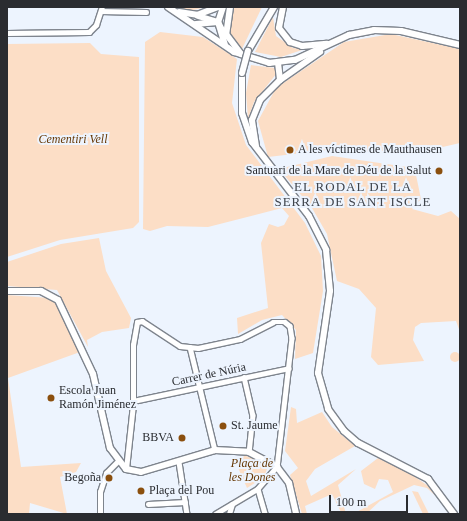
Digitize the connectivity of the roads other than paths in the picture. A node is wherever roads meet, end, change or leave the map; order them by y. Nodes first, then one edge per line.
1 (218, 7) edge
2 (222, 7) edge
3 (229, 7) edge
4 (267, 7) edge
5 (274, 7) edge
6 (283, 7) edge
7 (170, 8) edge
8 (101, 9) edge
9 (146, 12) dead end
10 (197, 15) junction
11 (266, 17) junction
12 (218, 22) junction
13 (192, 23) junction
14 (7, 33) edge
15 (228, 44) junction
16 (330, 44) junction
17 (460, 45) edge
18 (278, 63) junction
19 (280, 80) junction
20 (257, 152) junction
21 (7, 291) edge
22 (190, 347) junction
23 (290, 368) junction
24 (244, 377) junction
25 (200, 387) junction
26 (133, 401) junction
27 (215, 450) junction
28 (249, 452) junction
29 (118, 461) junction
30 (179, 462) junction
31 (276, 467) junction
32 (126, 469) junction
33 (258, 490) junction
34 (185, 502) junction
35 (148, 504) dead end
36 (232, 504) junction
37 (100, 514) edge
38 (187, 514) edge
39 (216, 514) edge
40 (228, 514) edge
41 (265, 514) edge
42 (296, 514) edge
43 (454, 514) edge

1 - 10 main road
2 - 12 main road
3 - 12 main road
3 - 15 main road
4 - 11 main road
5 - 11 main road
6 - 16 main road
7 - 10 main road
7 - 13 main road
8 - 9 street
8 - 14 street
10 - 12 main road
11 - 20 main road, bridge
12 - 13 main road
12 - 15 main road
13 - 15 main road
15 - 18 main road
16 - 17 main road
16 - 18 main road
16 - 19 main road
18 - 19 main road
19 - 20 main road
20 - 43 main road
21 - 29 main road
22 - 23 street
22 - 25 street
22 - 26 street
23 - 24 street, Carrer de Núria
23 - 31 street
24 - 25 street, Carrer de Núria
24 - 28 street
25 - 26 street, Carrer de Núria
25 - 27 street
26 - 32 street
27 - 28 main road
27 - 30 main road
28 - 31 main road
29 - 32 main road
29 - 37 street
30 - 32 main road
30 - 34 street
31 - 33 street
31 - 42 main road
33 - 36 street
33 - 41 street
34 - 35 street
34 - 38 street
36 - 39 street
36 - 40 street

